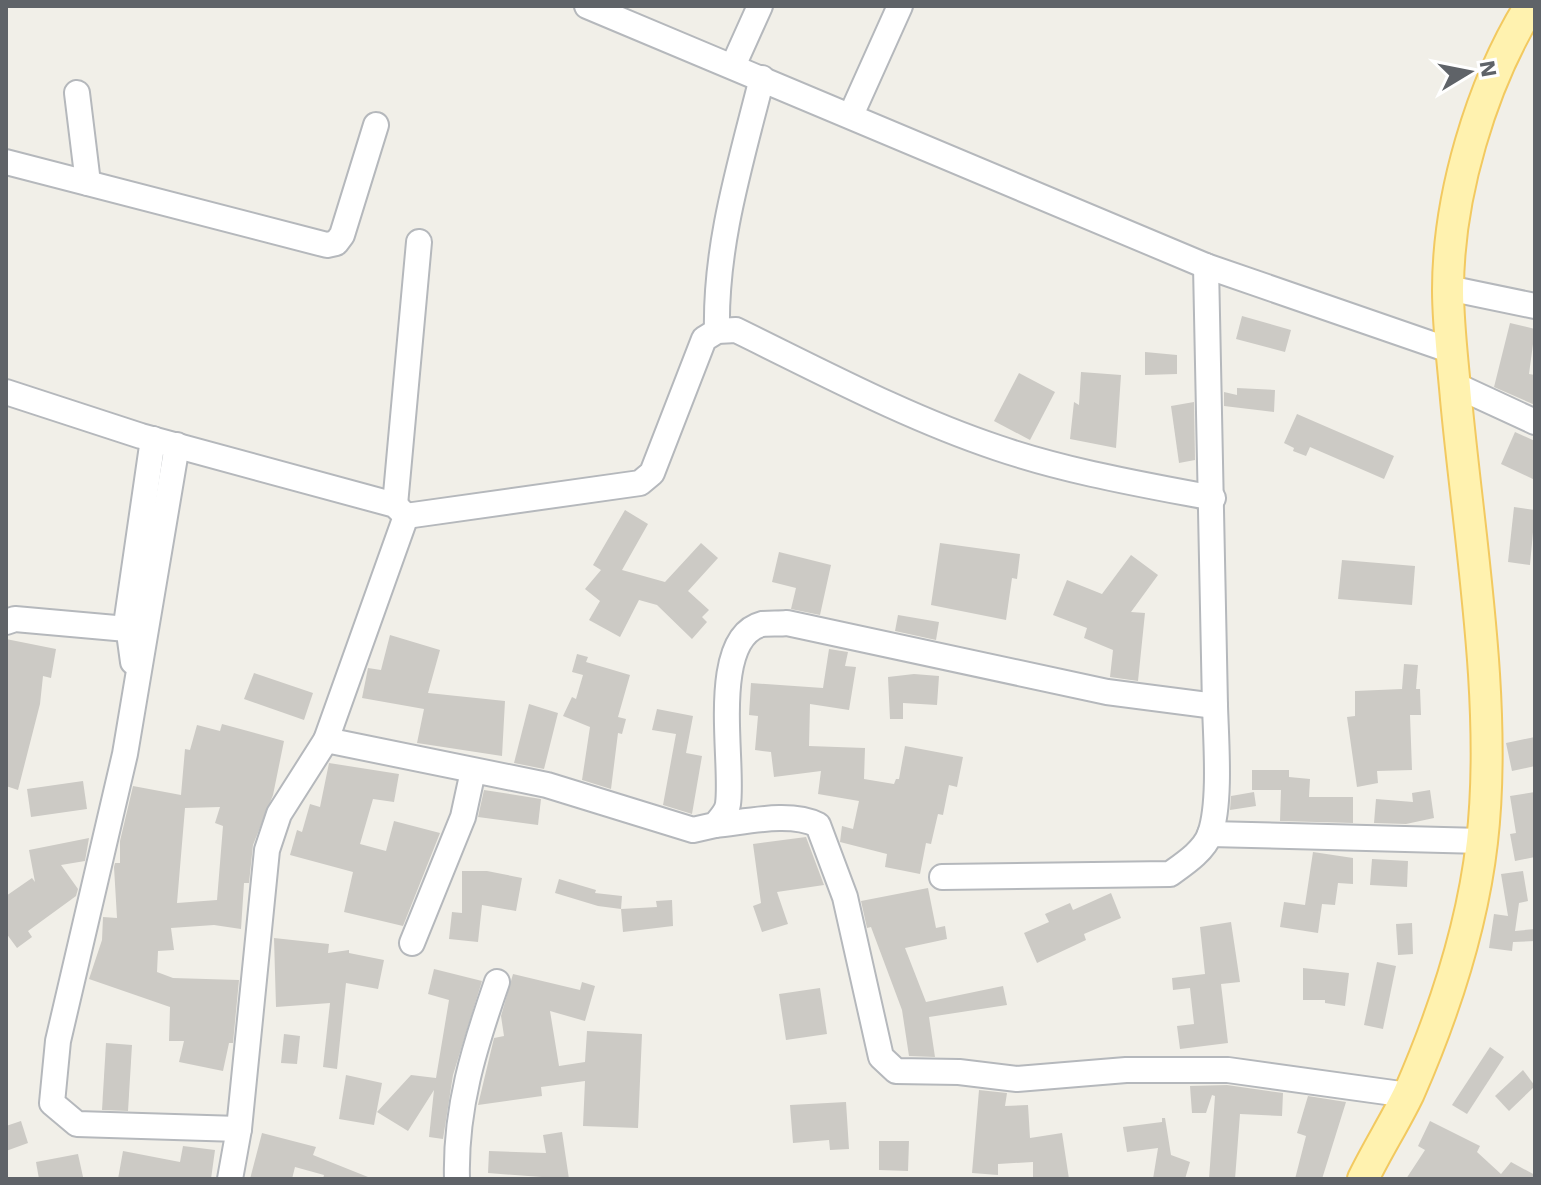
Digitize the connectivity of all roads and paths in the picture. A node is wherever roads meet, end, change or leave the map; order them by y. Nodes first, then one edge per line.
1 (760, 6) edge
2 (900, 6) edge
3 (1530, 6) edge
4 (603, 9) edge
5 (733, 66) junction
6 (762, 78) junction
7 (77, 93) dead end
8 (851, 115) junction
9 (376, 125) dead end
10 (6, 162) edge
11 (88, 183) junction
12 (419, 242) dead end
13 (1206, 266) junction
14 (1448, 288) junction
15 (1535, 306) edge
16 (717, 331) junction
17 (1452, 351) junction
18 (1455, 385) junction
19 (6, 392) edge
20 (1535, 422) edge
21 (165, 442) junction
22 (1213, 498) junction
23 (401, 510) junction
24 (6, 622) edge
25 (127, 629) junction
26 (137, 675) junction
27 (1215, 706) junction
28 (326, 740) junction
29 (473, 771) junction
30 (715, 825) junction
31 (1210, 834) junction
32 (1482, 841) junction
33 (942, 877) dead end
34 (412, 943) dead end
35 (497, 982) dead end
36 (1408, 1095) junction
37 (239, 1129) junction
38 (1377, 1150) junction
39 (230, 1179) edge
40 (457, 1179) edge
41 (1352, 1179) edge
42 (1363, 1179) edge

1 - 5 street
2 - 8 street
3 - 14 main road
4 - 5 street
5 - 6 street
6 - 8 street
6 - 16 street
7 - 11 street
8 - 13 street
9 - 11 street
10 - 11 street
12 - 23 street
13 - 17 street
13 - 22 street
14 - 15 street
14 - 17 main road
16 - 22 street
16 - 23 street
17 - 18 main road
18 - 20 street
18 - 32 main road
19 - 21 street
21 - 23 street
21 - 25 street
21 - 26 street
22 - 27 street
23 - 28 street
24 - 25 street
25 - 26 street
26 - 37 street
27 - 30 street
27 - 31 street
28 - 29 street
28 - 37 street
29 - 30 street
29 - 34 street
30 - 36 street
31 - 32 street
31 - 33 street
32 - 36 main road
35 - 40 street
36 - 38 main road
37 - 39 street
38 - 41 main road
38 - 42 main road

